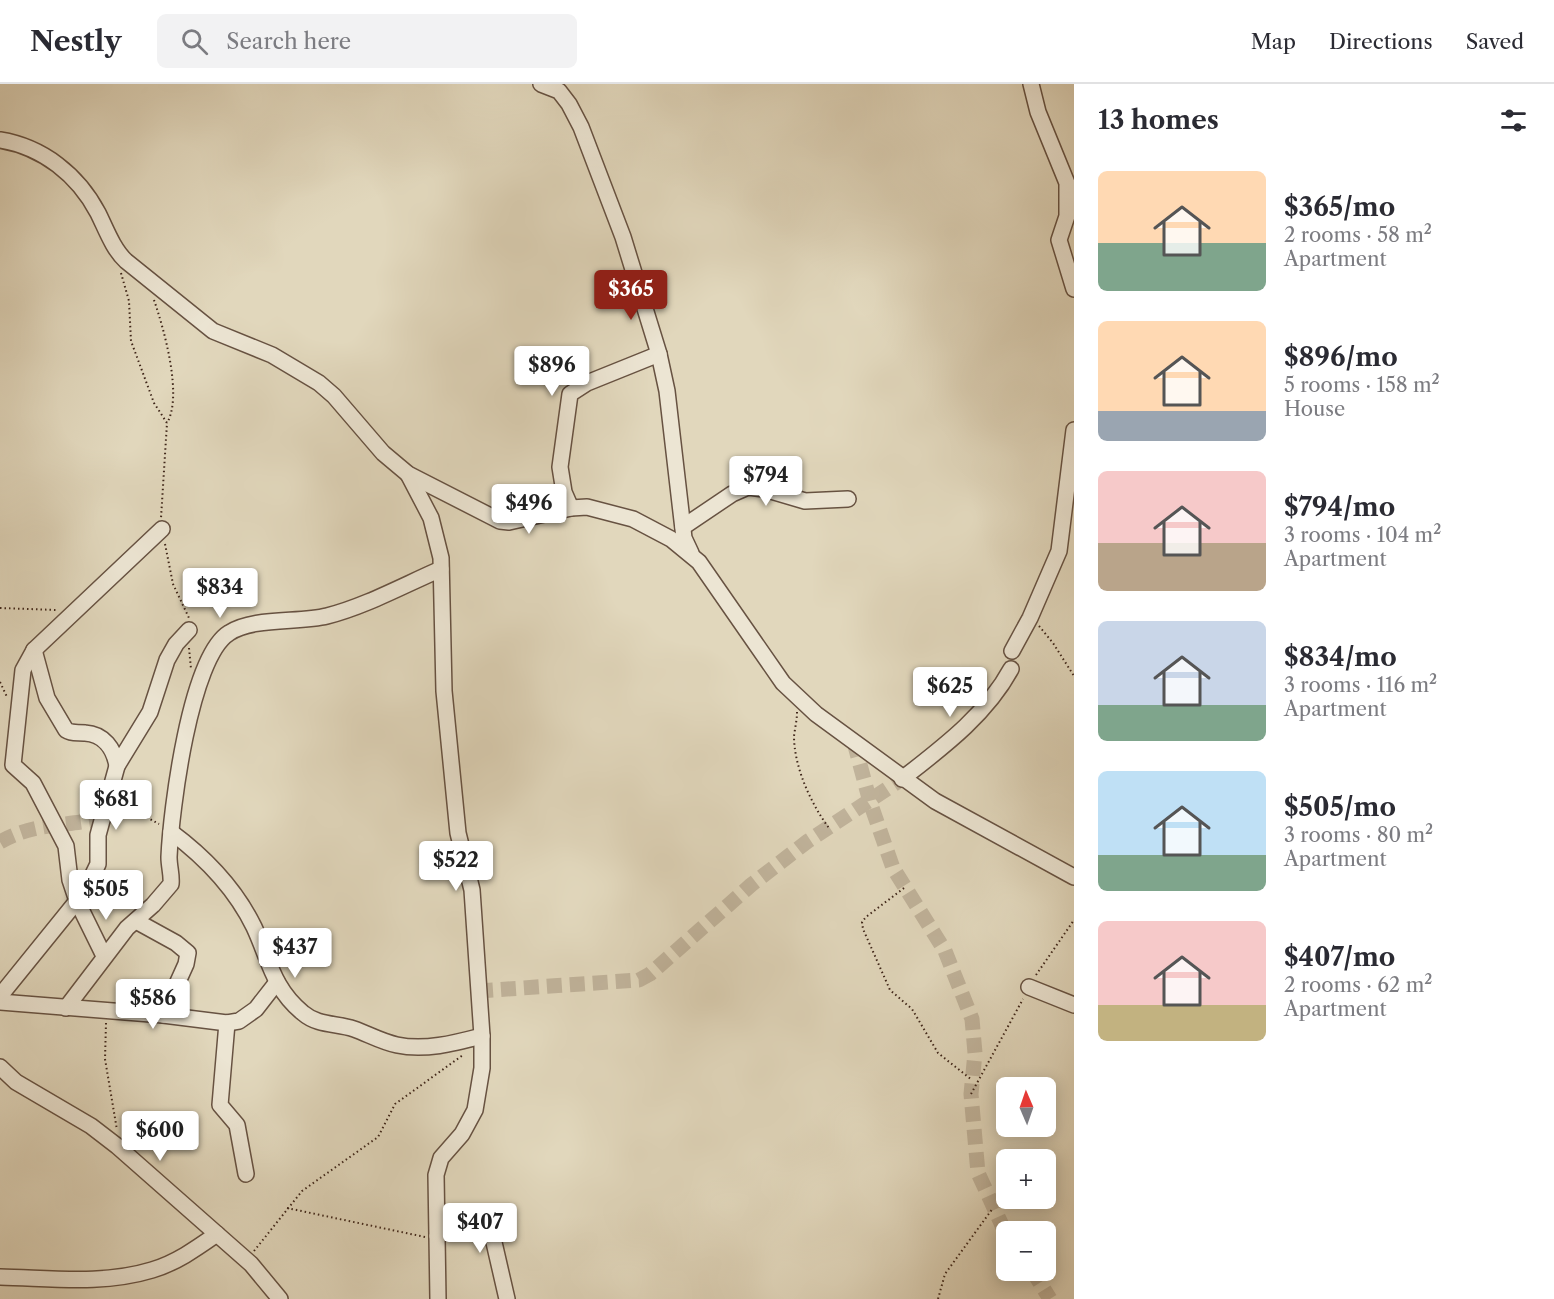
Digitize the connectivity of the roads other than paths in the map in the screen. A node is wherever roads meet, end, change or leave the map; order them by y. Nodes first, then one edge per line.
1 (542, 84) edge
2 (1031, 84) edge
3 (0, 140) edge
4 (1074, 289) edge
5 (659, 354) junction
6 (1074, 430) edge
7 (408, 474) junction
8 (848, 499) dead end
9 (571, 508) junction
10 (683, 527) junction
11 (162, 529) road end
12 (691, 554) junction
13 (441, 569) junction
14 (189, 630) road end
15 (34, 650) junction
16 (1012, 651) dead end
17 (1011, 669) dead end
18 (117, 766) junction
19 (902, 779) junction
20 (171, 832) junction
21 (1074, 877) edge
22 (77, 901) junction
23 (136, 921) junction
24 (104, 956) junction
25 (277, 982) junction
26 (1029, 987) road end
27 (0, 996) edge
28 (0, 1002) edge
29 (1074, 1005) edge
30 (66, 1008) junction
31 (163, 1015) junction
32 (227, 1023) junction
33 (480, 1036) junction
34 (0, 1067) edge
35 (246, 1174) dead end
36 (217, 1234) junction
37 (436, 1238) junction
38 (0, 1277) edge
39 (280, 1299) edge
40 (438, 1299) edge
41 (507, 1299) edge

1 - 5 street
2 - 4 street
3 - 7 street
5 - 9 street
5 - 10 street
6 - 16 street
7 - 9 street
7 - 13 street
8 - 10 street
9 - 12 street
10 - 12 street
11 - 15 street
12 - 19 street
13 - 20 street
13 - 33 street
14 - 18 street
15 - 18 street
15 - 22 street
17 - 19 street
18 - 22 street
19 - 21 street
20 - 23 street
20 - 25 street
22 - 24 street
22 - 27 street
23 - 24 street
23 - 31 street
24 - 30 street
25 - 32 street
25 - 33 street
26 - 29 street
28 - 30 street
30 - 31 street
31 - 32 street
32 - 35 street
33 - 37 street
34 - 36 street
36 - 38 street
36 - 39 street
37 - 40 street
37 - 41 street

